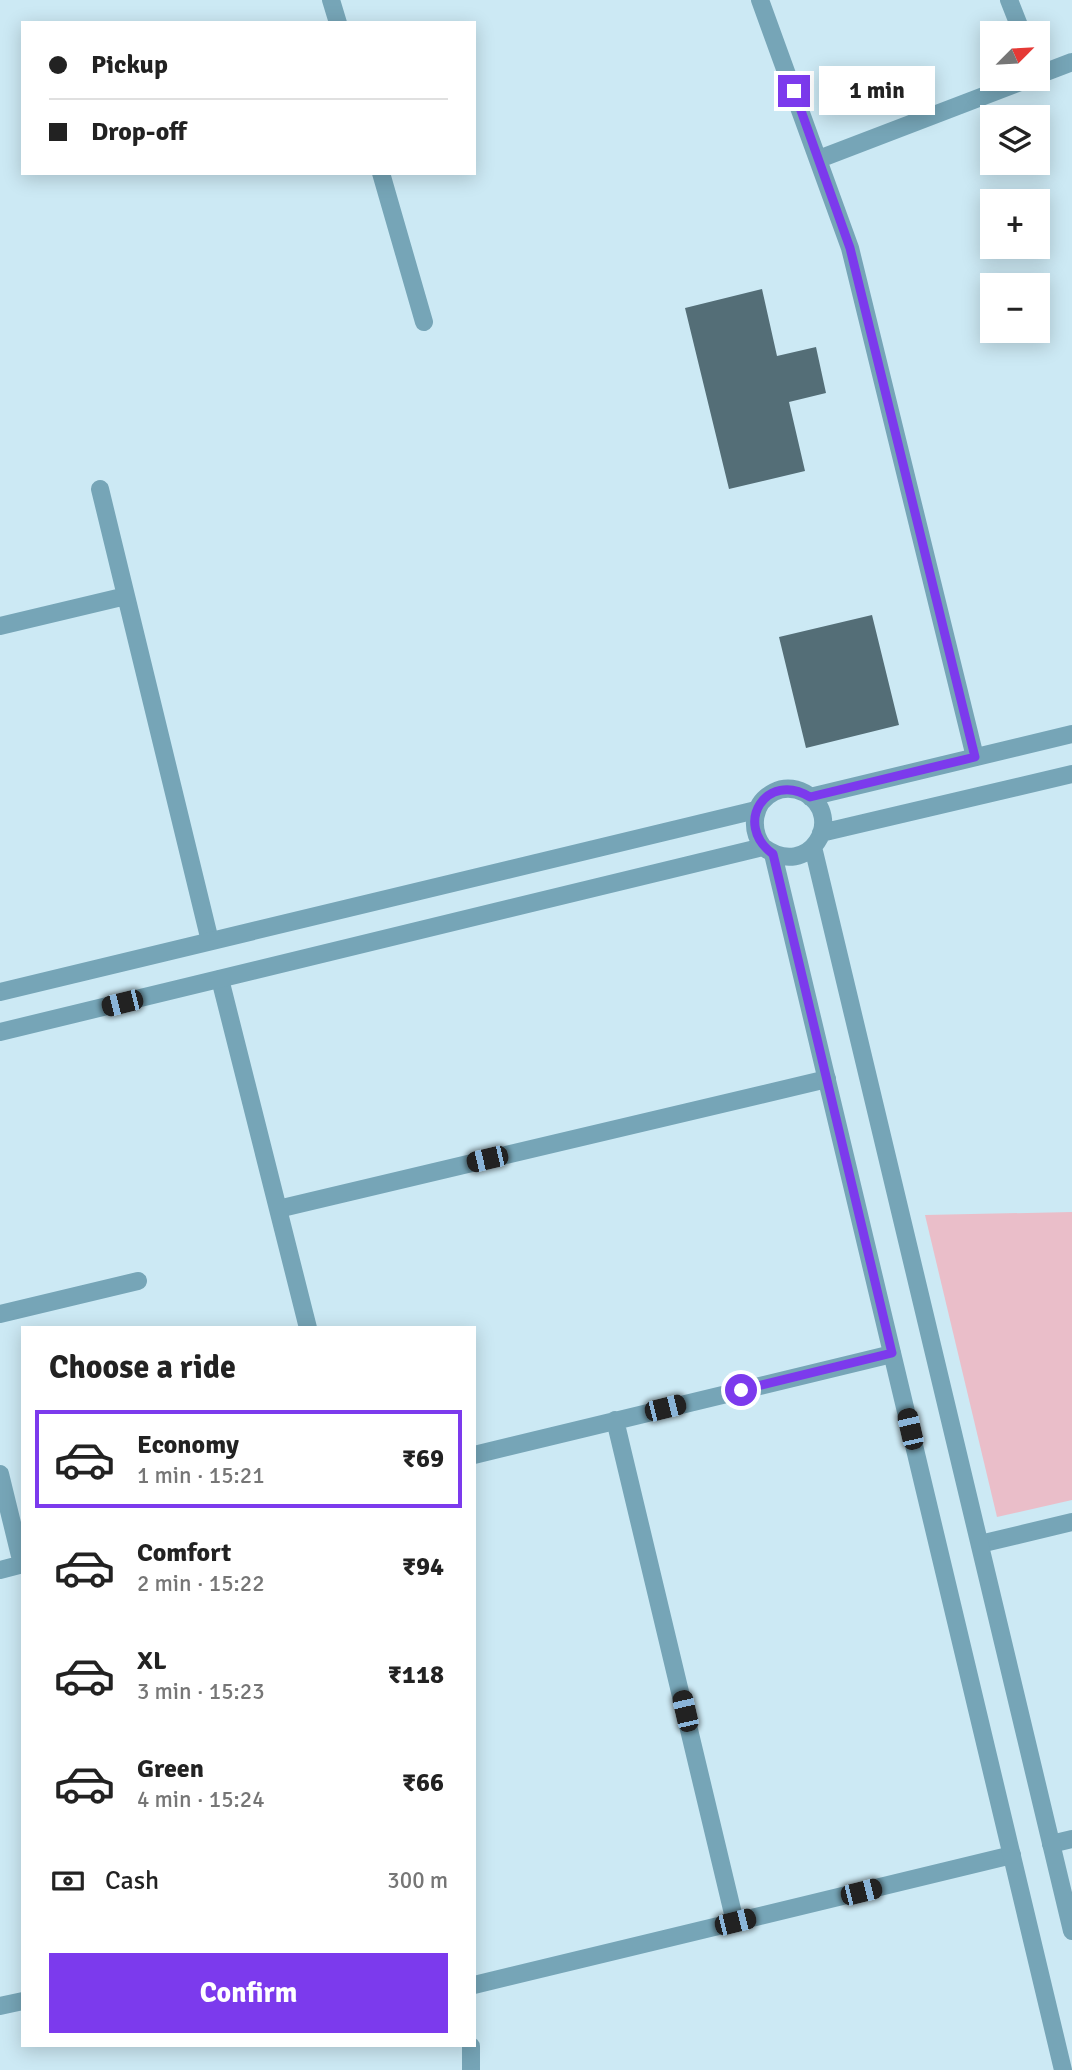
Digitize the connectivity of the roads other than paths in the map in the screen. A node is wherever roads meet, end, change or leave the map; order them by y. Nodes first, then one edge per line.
1 (331, 0) edge
2 (760, 0) edge
3 (1009, 0) edge
4 (337, 21) edge
5 (1017, 21) edge
6 (1072, 62) edge
7 (1050, 70) edge
8 (997, 91) edge
9 (819, 159) junction
10 (382, 175) edge
11 (424, 322) dead end
12 (100, 489) dead end
13 (126, 596) junction
14 (0, 626) edge
15 (1072, 734) edge
16 (975, 757) junction
17 (1072, 774) edge
18 (810, 797) junction
19 (756, 810) junction
20 (817, 840) junction
21 (768, 851) junction
22 (210, 942) junction
23 (220, 979) junction
24 (0, 992) edge
25 (0, 1032) edge
26 (827, 1079) junction
27 (278, 1209) junction
28 (138, 1281) dead end
29 (0, 1314) edge
30 (307, 1326) edge
31 (892, 1353) junction
32 (615, 1420) junction
33 (476, 1455) edge
34 (0, 1474) edge
35 (1072, 1521) edge
36 (980, 1544) junction
37 (21, 1560) edge
38 (21, 1564) edge
39 (0, 1570) edge
40 (1072, 1839) edge
41 (1051, 1844) junction
42 (1012, 1855) junction
43 (735, 1922) junction
44 (1072, 1931) edge
45 (476, 1986) edge
46 (21, 2001) edge
47 (0, 2006) edge
48 (471, 2047) edge
49 (471, 2070) edge
50 (1063, 2070) edge

1 - 4 street
2 - 9 street
3 - 5 street
6 - 7 street
8 - 9 street
9 - 16 street
10 - 11 street
12 - 13 street
13 - 14 street
13 - 22 street
15 - 16 street
16 - 18 street
17 - 20 street
18 - 19 street
18 - 20 street
19 - 21 street
19 - 22 street
20 - 21 street
20 - 36 street
21 - 23 street
21 - 26 street
22 - 24 street
23 - 25 street
23 - 27 street
26 - 27 street
26 - 31 street
27 - 30 street
28 - 29 street
31 - 32 street
31 - 42 street
32 - 33 street
32 - 43 street
34 - 37 street
35 - 36 street
36 - 41 street
38 - 39 street
40 - 41 street
41 - 44 street
42 - 43 street
42 - 50 street
43 - 45 street
46 - 47 street
48 - 49 street

